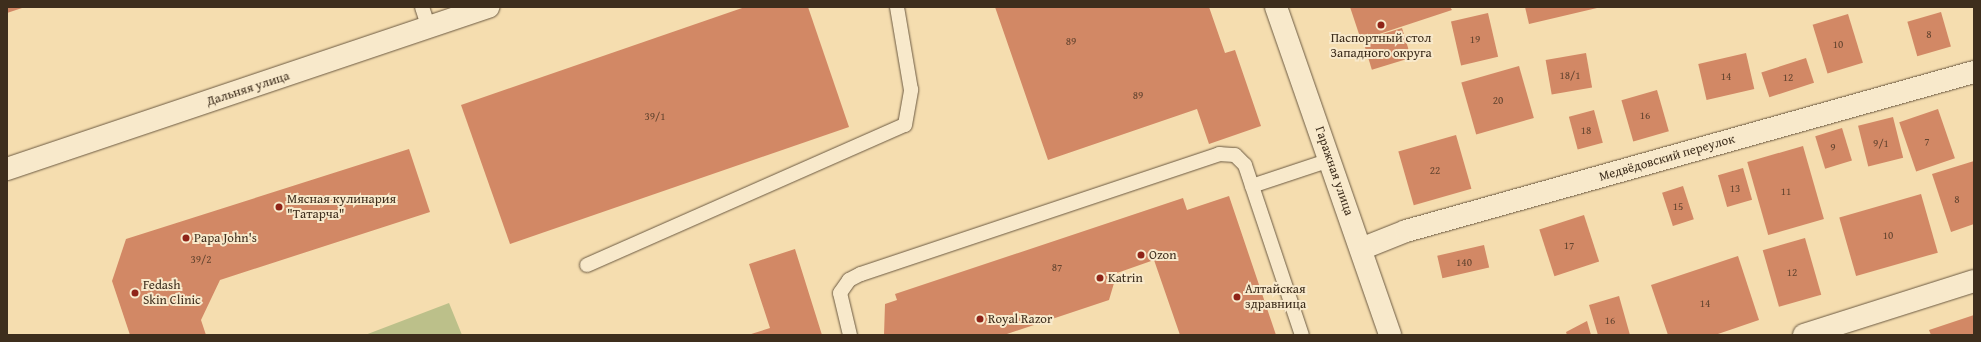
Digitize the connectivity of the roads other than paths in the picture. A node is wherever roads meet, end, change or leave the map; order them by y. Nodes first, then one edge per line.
1 (422, 7) edge
2 (488, 7) edge
3 (898, 7) edge
4 (1276, 7) edge
5 (429, 28) junction
6 (1974, 72) edge
7 (1330, 160) junction
8 (7, 169) edge
9 (1252, 186) junction
10 (1361, 248) junction
11 (587, 266) dead end
12 (1974, 281) edge
13 (850, 335) edge
14 (1302, 335) edge
15 (1390, 335) edge
16 (1804, 335) edge

1 - 5 lane
2 - 5 street, Дальняя улица
3 - 11 lane
4 - 7 street, Гаражная улица
5 - 8 street, Дальняя улица
6 - 10 street, Медвёдовский переулок
7 - 9 lane
7 - 10 street, Гаражная улица
9 - 13 lane
9 - 14 lane
10 - 15 street, Гаражная улица
12 - 16 street

